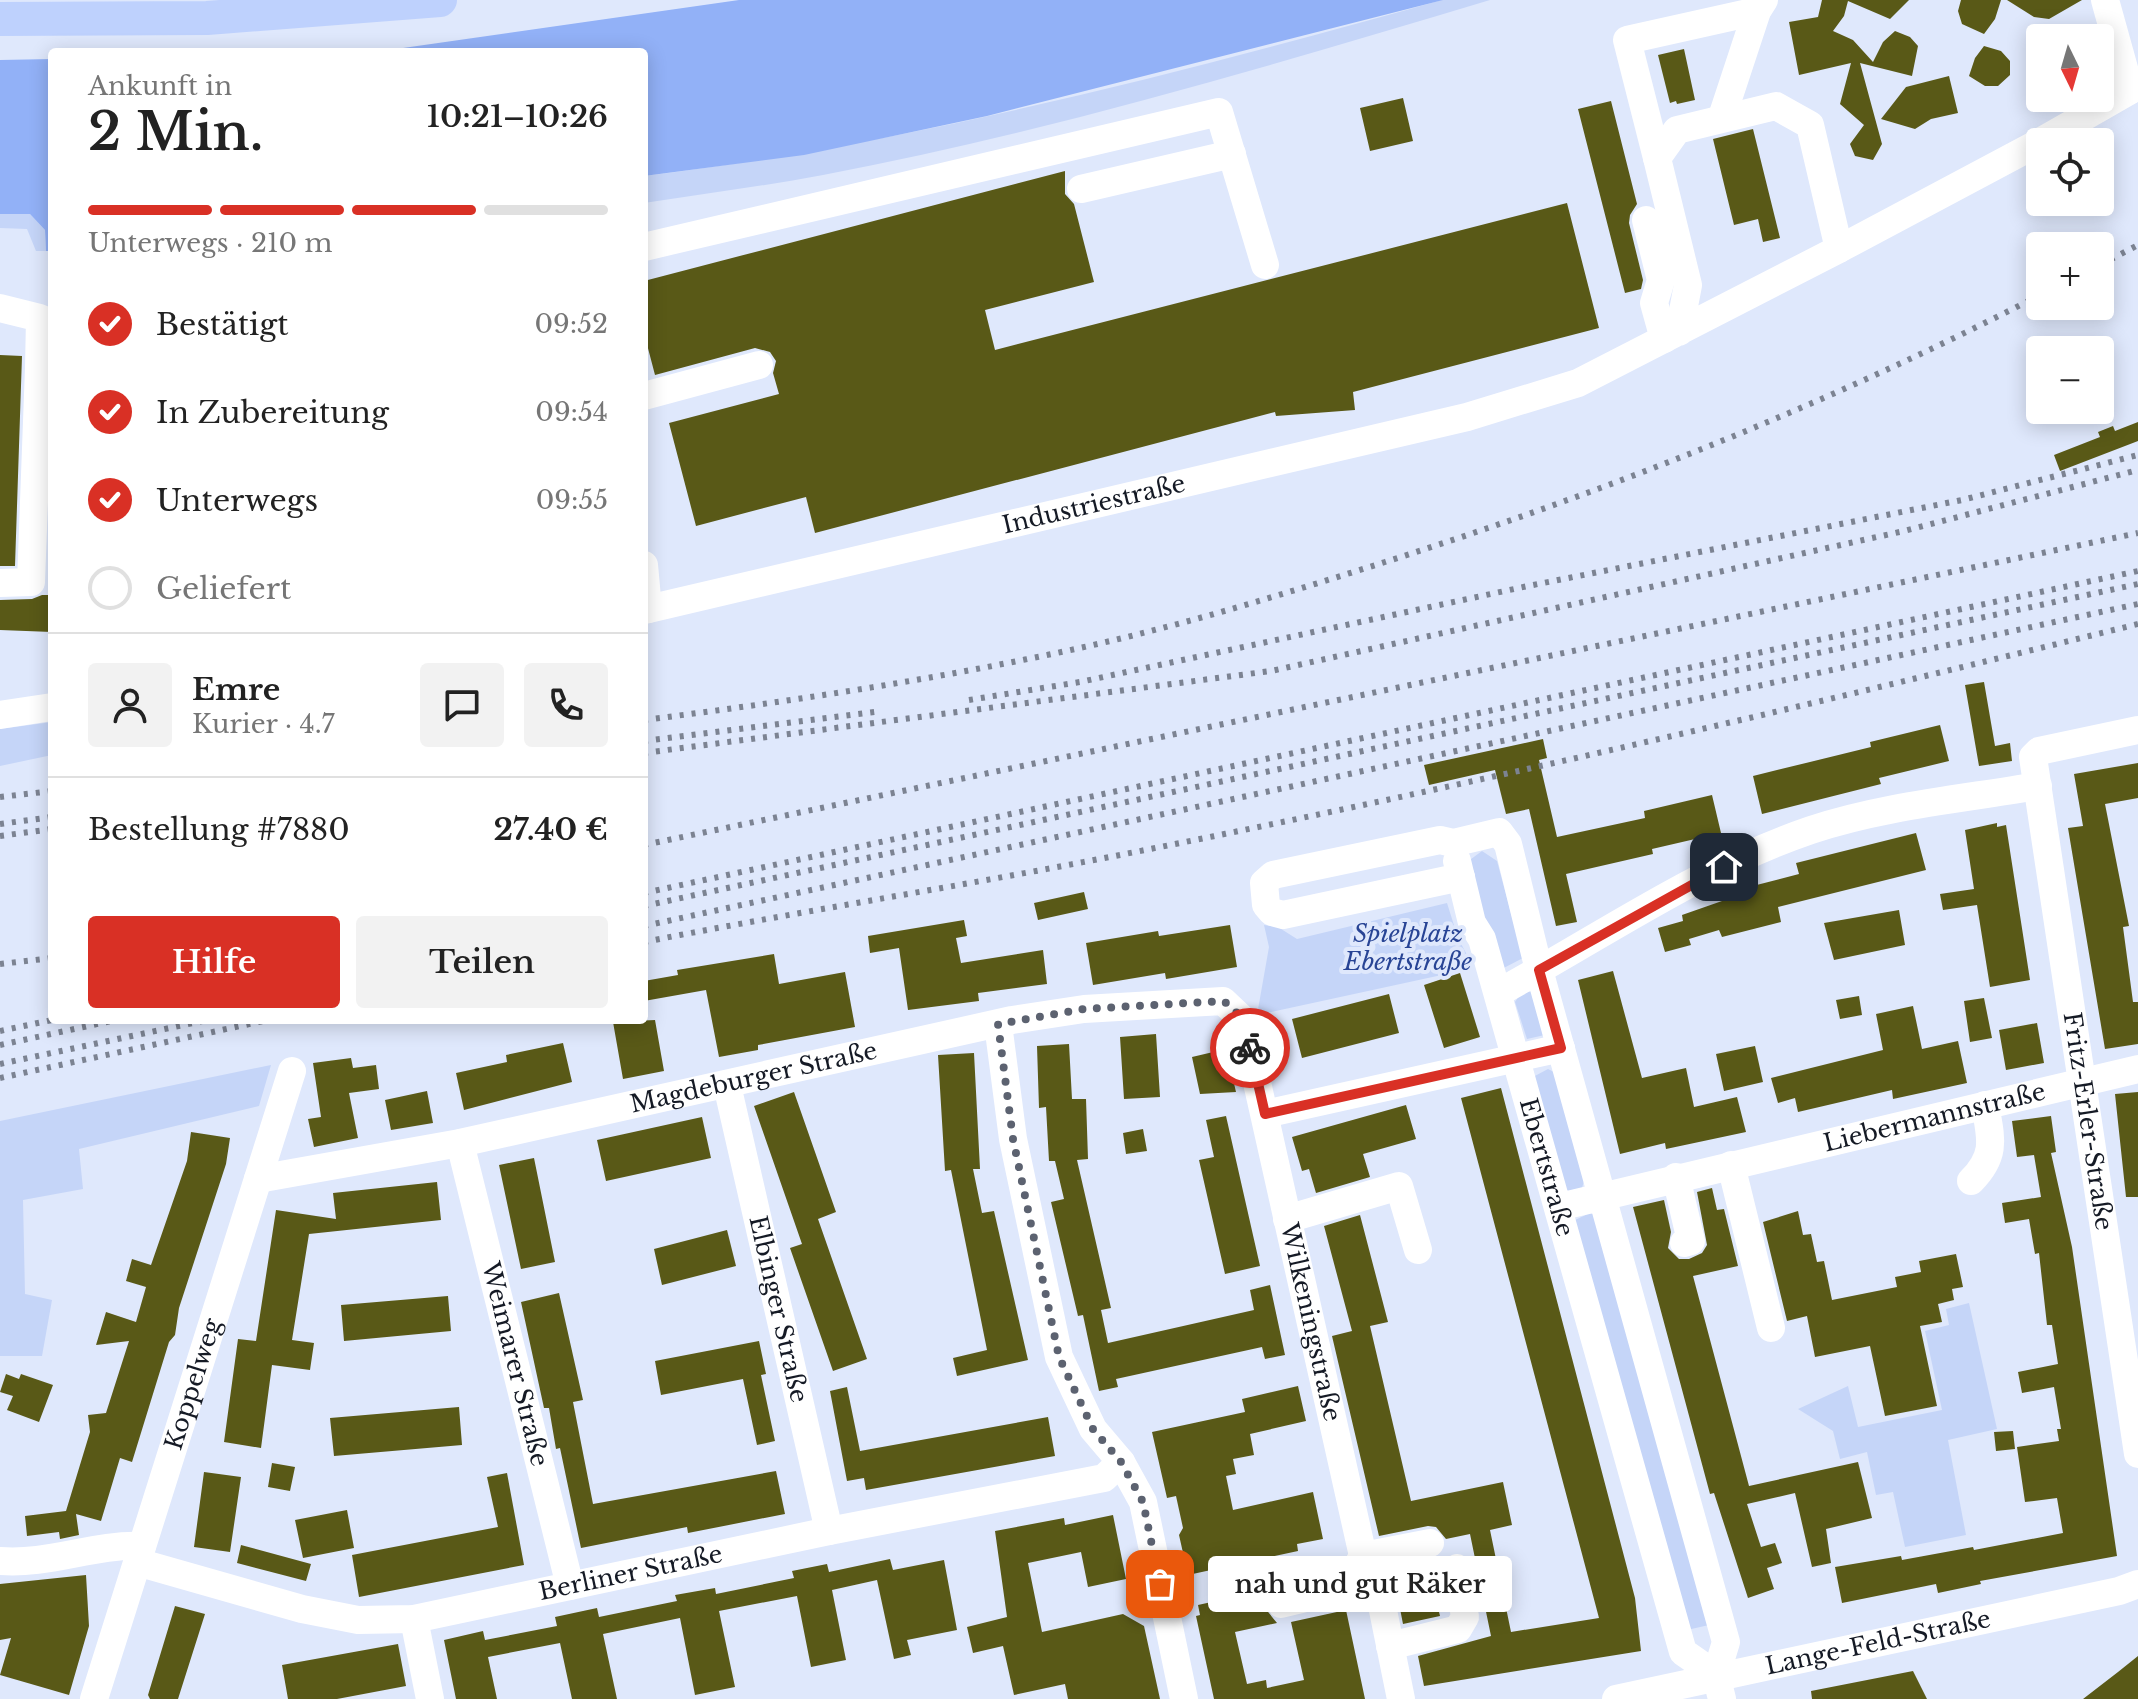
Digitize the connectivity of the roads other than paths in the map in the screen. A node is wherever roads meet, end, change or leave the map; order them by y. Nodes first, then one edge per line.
1 (440, 0) edge
2 (2105, 0) edge
3 (1760, 6) edge
4 (206, 9) edge
5 (0, 19) edge
6 (2134, 88) edge
7 (1722, 117) junction
8 (2064, 128) edge
9 (2026, 149) edge
10 (1232, 154) junction
11 (1657, 158) junction
12 (1081, 189) dead end
13 (1646, 220) dead end
14 (648, 246) edge
15 (1839, 249) junction
16 (1265, 265) dead end
17 (0, 308) edge
18 (1672, 335) junction
19 (759, 365) dead end
20 (45, 373) edge
21 (648, 395) edge
22 (42, 516) edge
23 (0, 583) edge
24 (648, 610) edge
25 (48, 708) edge
26 (0, 715) edge
27 (2138, 730) edge
28 (2038, 786) junction
29 (1453, 843) junction
30 (1461, 877) junction
31 (1539, 970) junction
32 (1498, 993) junction
33 (1243, 1020) joint
34 (998, 1024) junction
35 (1561, 1048) junction
36 (1517, 1056) junction
37 (2138, 1069) edge
38 (292, 1071) dead end
39 (2082, 1082) junction
40 (727, 1085) junction
41 (1985, 1105) junction
42 (1265, 1114) junction
43 (460, 1143) junction
44 (1731, 1165) junction
45 (1676, 1177) junction
46 (258, 1179) junction
47 (1971, 1181) dead end
48 (1602, 1195) junction
49 (1559, 1207) junction
50 (1287, 1219) junction
51 (1684, 1243) dead end
52 (1418, 1250) dead end
53 (1771, 1328) dead end
54 (2138, 1454) edge
55 (1121, 1462) junction
56 (829, 1531) junction
57 (1430, 1543) dead end
58 (140, 1554) junction
59 (0, 1561) edge
60 (1368, 1561) junction
61 (1457, 1568) dead end
62 (2138, 1584) edge
63 (570, 1586) junction
64 (1281, 1604) dead end
65 (414, 1619) junction
66 (1390, 1646) junction
67 (1719, 1687) edge
68 (94, 1699) edge
69 (430, 1699) edge
70 (1184, 1699) edge
71 (1401, 1699) edge
72 (1616, 1699) edge

1 - 4 main road
2 - 6 street
3 - 7 street
3 - 11 street
4 - 5 main road
6 - 8 street, Industriestraße
7 - 11 street
7 - 15 street
9 - 15 street, Industriestraße
10 - 12 street
10 - 14 street
10 - 16 street
11 - 18 street
13 - 18 street
15 - 18 street, Industriestraße
17 - 20 street
18 - 24 street, Industriestraße
19 - 21 street
20 - 22 street
22 - 23 street
25 - 26 street
27 - 28 street, Fritz-Erler-Straße
28 - 31 street
28 - 39 street, Fritz-Erler-Straße
29 - 30 street, Ebertstraße
29 - 30 street
29 - 31 street, Ebertstraße
30 - 32 street, Ebertstraße
31 - 32 street
31 - 35 street, Ebertstraße
32 - 36 street, Ebertstraße
33 - 34 street, Magdeburger Straße
33 - 42 street, Wilkeningstraße
34 - 40 street, Magdeburger Straße
34 - 55 street
35 - 36 street
35 - 48 street, Ebertstraße
36 - 42 street
36 - 49 street, Ebertstraße
37 - 39 street, Liebermannstraße
38 - 46 street, Koppelweg
39 - 41 street, Liebermannstraße
39 - 54 street, Fritz-Erler-Straße
40 - 43 street, Magdeburger Straße
40 - 56 street, Elbinger Straße
41 - 44 street, Liebermannstraße
41 - 47 street
42 - 50 street, Wilkeningstraße
43 - 46 street, Magdeburger Straße
43 - 63 street, Weimarer Straße
44 - 45 street, Liebermannstraße
44 - 53 street
45 - 48 street, Liebermannstraße
45 - 51 street
46 - 58 street, Koppelweg
48 - 49 street, Liebermannstraße
48 - 67 street, Ebertstraße
49 - 67 street, Ebertstraße
50 - 52 street
50 - 60 street, Wilkeningstraße
55 - 56 street, Berliner Straße
55 - 70 street
56 - 63 street, Berliner Straße
57 - 60 street
58 - 59 street, Berliner Straße
58 - 65 street, Berliner Straße
58 - 68 street, Koppelweg
60 - 64 street
60 - 66 street, Wilkeningstraße
61 - 66 street
62 - 67 street, Lange-Feld-Straße
63 - 65 street, Berliner Straße
65 - 69 street
66 - 71 street, Wilkeningstraße
67 - 72 street, Lange-Feld-Straße

